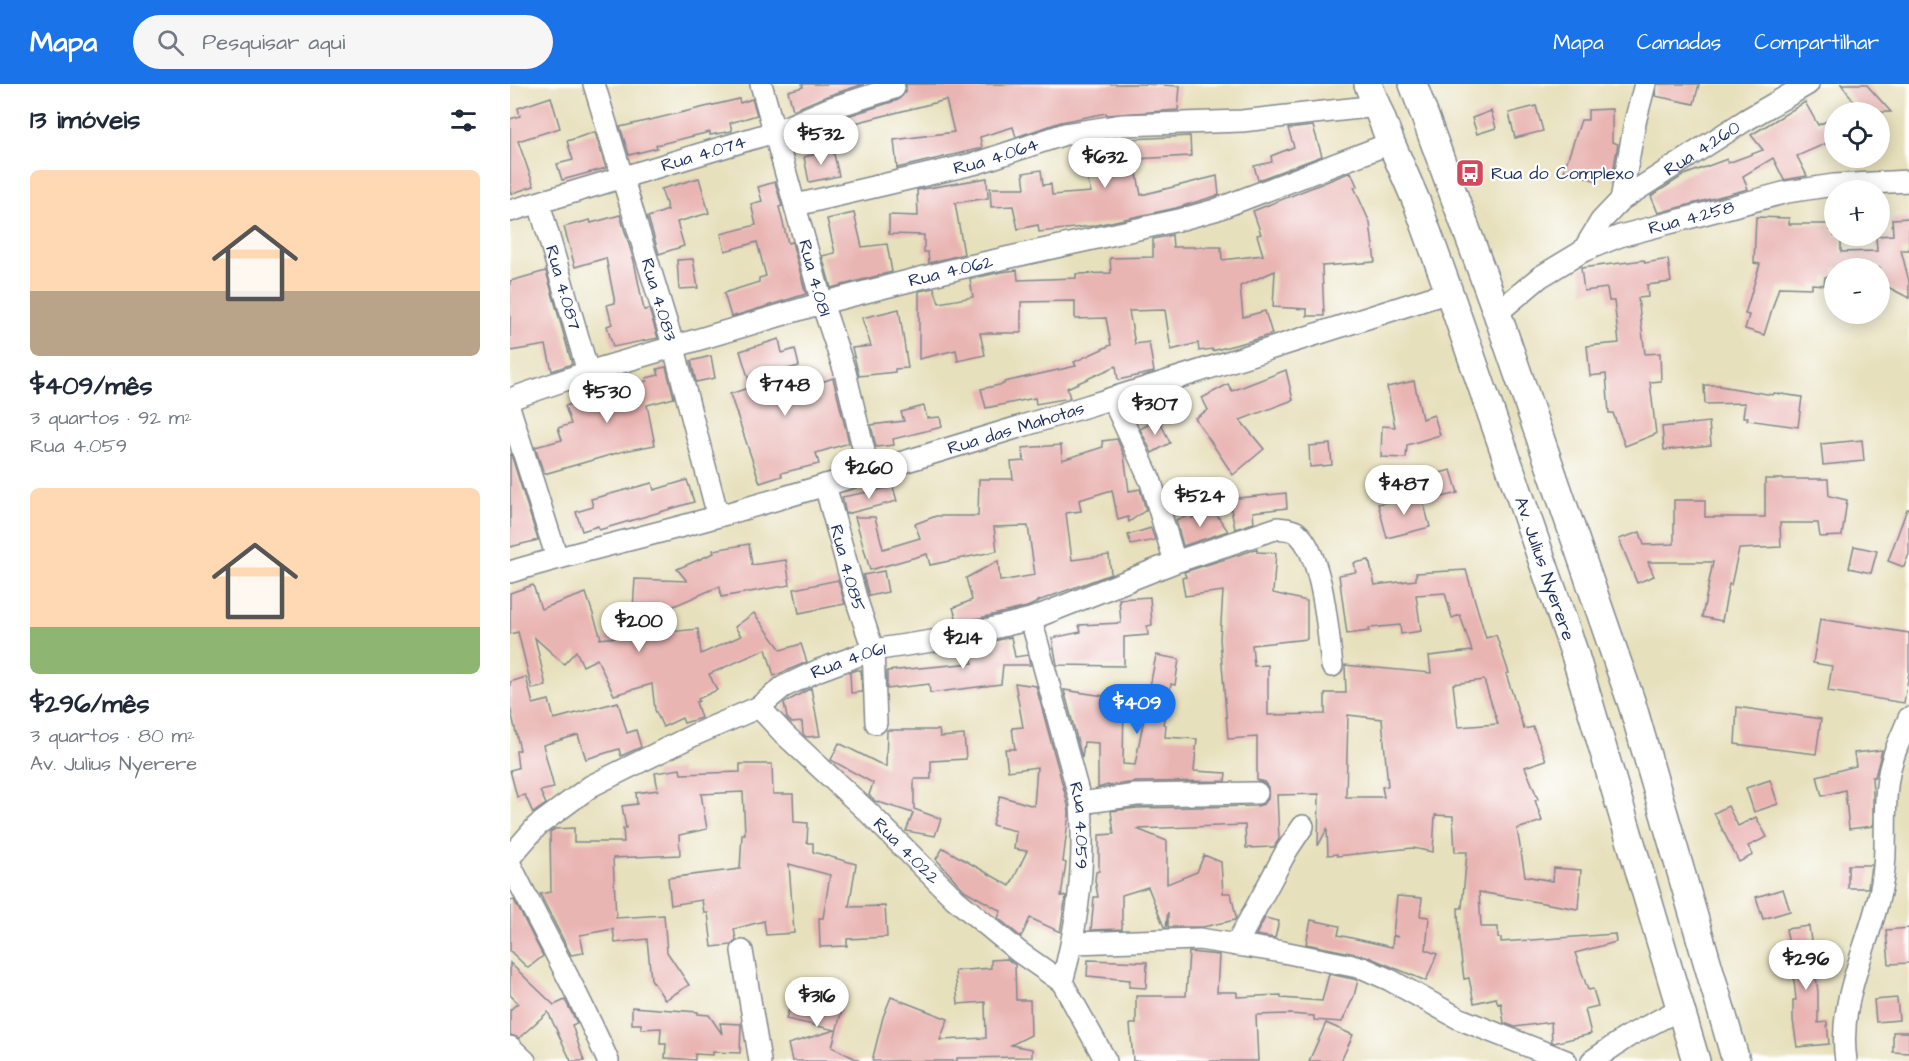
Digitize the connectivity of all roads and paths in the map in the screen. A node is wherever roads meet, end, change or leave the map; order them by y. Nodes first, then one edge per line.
1 (594, 84) edge
2 (761, 84) edge
3 (1413, 84) edge
4 (1645, 84) edge
5 (1808, 84) edge
6 (894, 88) dead end
7 (1372, 95) edge
8 (774, 132) junction
9 (1391, 143) junction
10 (622, 178) junction
11 (1909, 181) edge
12 (1621, 200) junction
13 (539, 203) junction
14 (796, 205) junction
15 (510, 211) edge
16 (1583, 251) junction
17 (1449, 292) junction
18 (822, 303) junction
19 (1497, 313) junction
20 (674, 348) junction
21 (588, 372) junction
22 (1112, 398) junction
23 (510, 399) edge
24 (510, 410) edge
25 (869, 472) junction
26 (825, 485) junction
27 (718, 516) junction
28 (557, 558) junction
29 (1175, 562) junction
30 (510, 572) edge
31 (1031, 619) junction
32 (873, 650) junction
33 (1332, 666) dead end
34 (759, 707) junction
35 (1909, 718) edge
36 (876, 723) dead end
37 (1257, 793) dead end
38 (1081, 803) junction
39 (1303, 826) dead end
40 (510, 857) edge
41 (510, 864) edge
42 (1072, 943) junction
43 (1236, 945) junction
44 (742, 951) dead end
45 (1062, 982) junction
46 (1680, 1010) junction
47 (510, 1047) edge
48 (525, 1061) edge
49 (608, 1061) edge
50 (760, 1061) edge
51 (1106, 1061) edge
52 (1566, 1061) edge
53 (1592, 1061) edge
54 (1696, 1061) edge
55 (1736, 1061) edge
56 (1846, 1061) edge

1 - 10 street, Rua 4.083
2 - 8 street, Rua 4.081
3 - 19 main road, Av. Julius Nyerere
4 - 12 street
5 - 12 street, Rua 4.260
6 - 8 street, Rua 4.074
7 - 9 main road, Av. Julius Nyerere
7 - 14 street, Rua 4.064
8 - 10 street, Rua 4.074
8 - 14 street, Rua 4.081
9 - 17 main road, Av. Julius Nyerere
9 - 18 street, Rua 4.062
10 - 13 street, Rua 4.074
10 - 20 street, Rua 4.083
11 - 16 street, Rua 4.258
12 - 16 street, Rua 4.260
13 - 15 street, Rua 4.074
13 - 21 street, Rua 4.087
14 - 18 street, Rua 4.081
16 - 19 street, Rua 4.258
17 - 22 street, Rua das Mahotas
17 - 46 main road, Av. Julius Nyerere
18 - 20 street, Rua 4.062
18 - 25 street, Rua 4.081
19 - 55 main road, Av. Julius Nyerere
20 - 21 street, Rua 4.062
20 - 27 street, Rua 4.083
21 - 23 street, Rua 4.062
22 - 25 street, Rua das Mahotas
22 - 29 street
24 - 28 street
25 - 26 street, Rua das Mahotas
26 - 27 street, Rua das Mahotas
26 - 32 street, Rua 4.085
27 - 28 street, Rua das Mahotas
28 - 30 street, Rua das Mahotas
29 - 31 street, Rua 4.061
29 - 33 street, Rua 4.061
31 - 32 street, Rua 4.061
31 - 38 street, Rua 4.059
32 - 34 street, Rua 4.061
32 - 36 street, Rua 4.085
34 - 40 street, Rua 4.061
34 - 45 street, Rua 4.022
35 - 56 street
37 - 38 street
38 - 42 street, Rua 4.059
39 - 43 street
41 - 49 street
42 - 43 street
42 - 45 street, Rua 4.059
43 - 52 street
44 - 50 street
45 - 51 street
46 - 53 street
46 - 54 main road, Av. Julius Nyerere
47 - 48 street

